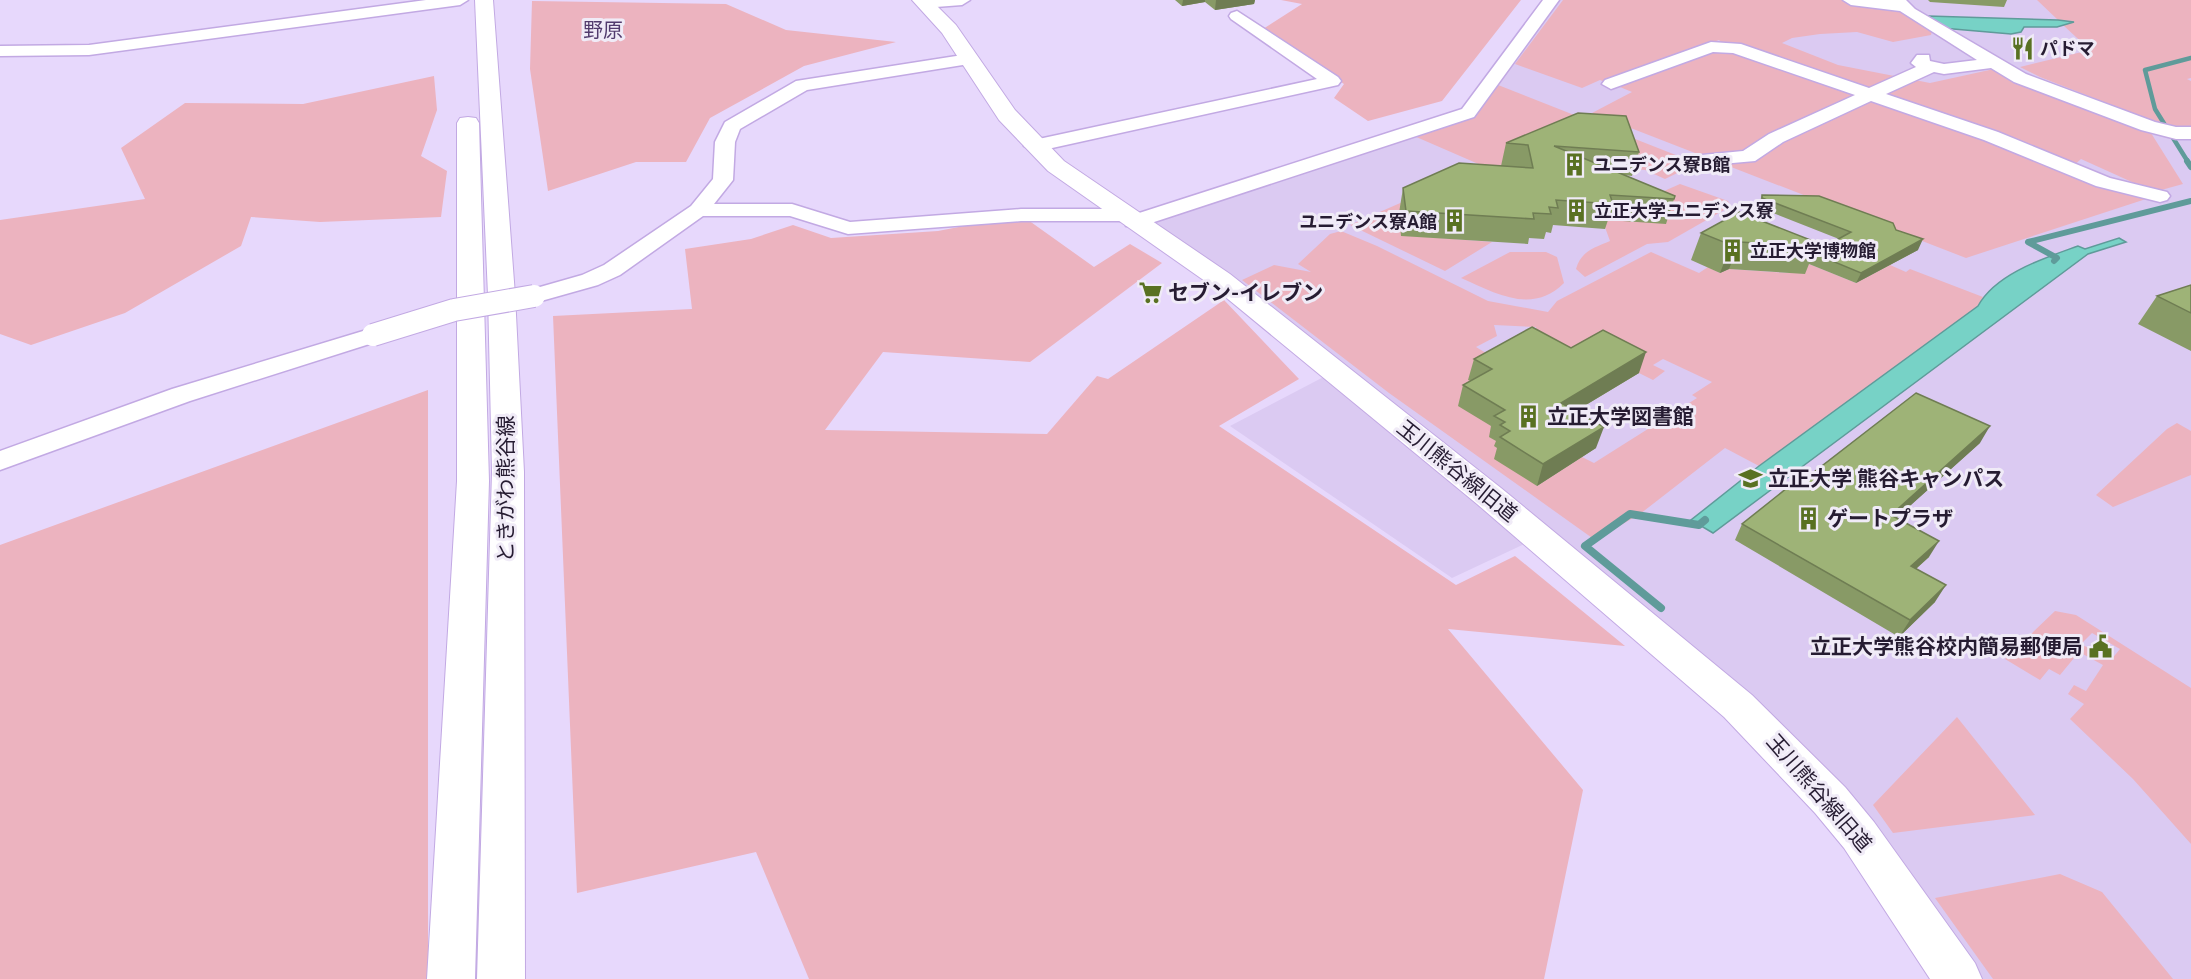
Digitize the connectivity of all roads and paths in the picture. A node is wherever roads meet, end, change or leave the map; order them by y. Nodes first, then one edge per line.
1 (460, 0) edge
2 (464, 0) edge
3 (484, 0) edge
4 (962, 0) edge
5 (1551, 0) edge
6 (1851, 0) edge
7 (925, 3) edge
8 (1900, 4) edge
9 (1237, 16) dead end
10 (1963, 45) junction
11 (0, 51) edge
12 (969, 59) junction
13 (1990, 63) junction
14 (1930, 67) junction
15 (1611, 84) dead end
16 (1868, 94) junction
17 (2186, 136) edge
18 (1034, 146) junction
19 (1699, 160) dead end
20 (2160, 196) dead end
21 (698, 210) junction
22 (1130, 218) junction
23 (0, 461) edge
24 (451, 979) edge
25 (501, 979) edge
26 (1958, 979) edge

1 - 11 street
2 - 24 main road, ときがわ熊谷線
3 - 25 main road, ときがわ熊谷線
4 - 7 street
5 - 22 street
6 - 8 street
7 - 12 main road, 玉川熊谷線旧道
8 - 10 street
9 - 18 street
10 - 13 street
10 - 14 street
12 - 18 main road, 玉川熊谷線旧道
12 - 21 street
13 - 14 street
13 - 17 street
14 - 16 street
15 - 16 street
16 - 19 street
16 - 20 street
18 - 22 main road, 玉川熊谷線旧道
21 - 22 street
21 - 23 street, bridge
22 - 26 main road, 玉川熊谷線旧道

